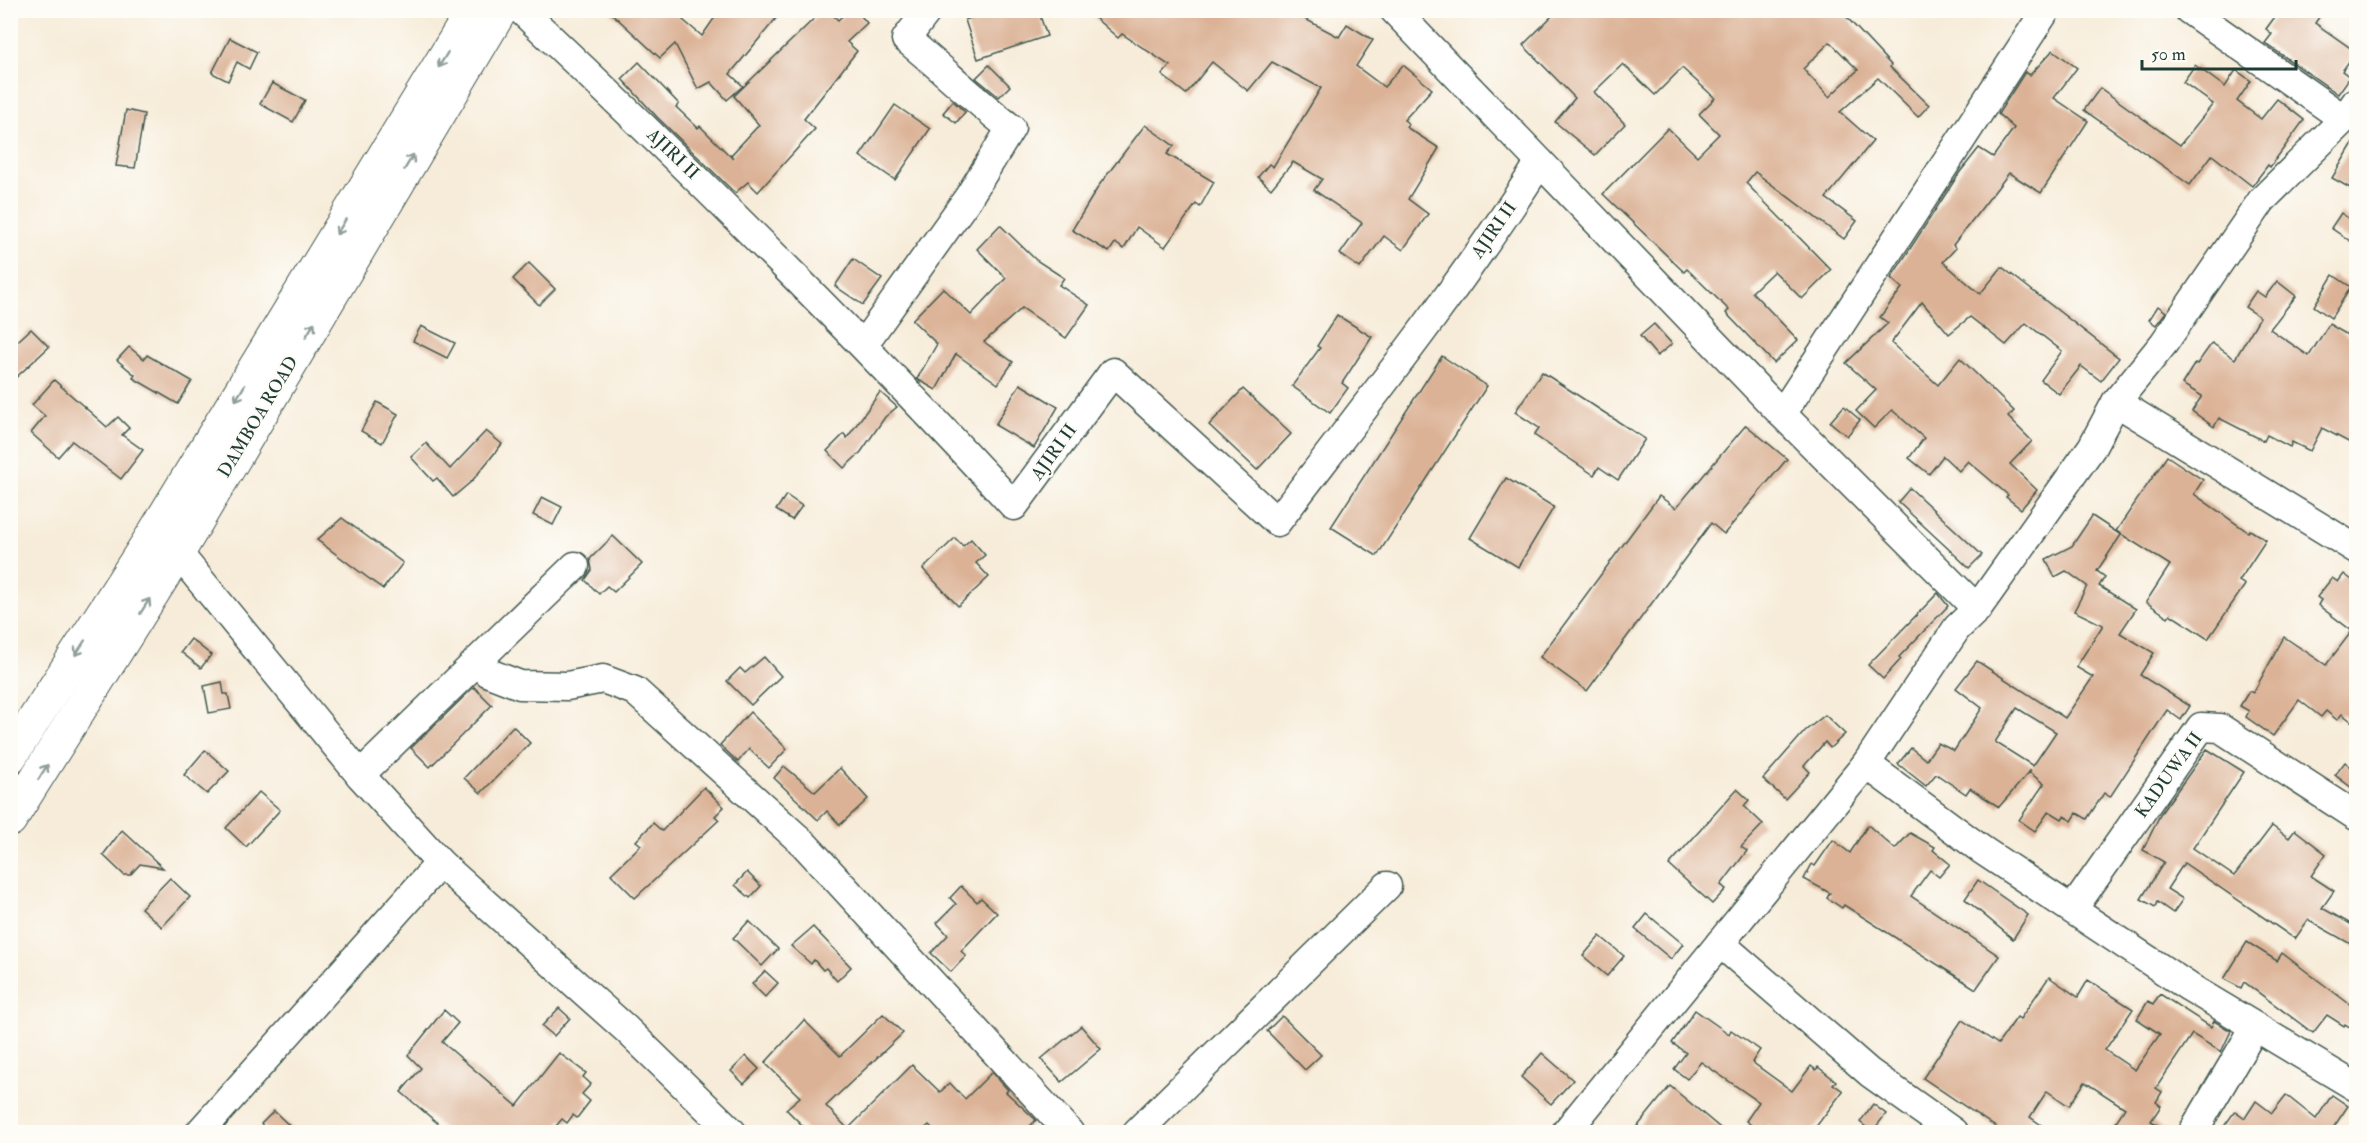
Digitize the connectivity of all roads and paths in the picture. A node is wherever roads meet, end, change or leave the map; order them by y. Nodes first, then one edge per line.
1 (473, 10) edge
2 (501, 10) edge
3 (521, 10) edge
4 (928, 10) edge
5 (1394, 10) edge
6 (2046, 10) edge
7 (2189, 10) edge
8 (2350, 110) edge
9 (1540, 162) junction
10 (863, 345) junction
11 (2116, 402) junction
12 (1782, 414) junction
13 (165, 546) junction
14 (2356, 549) edge
15 (575, 566) dead end
16 (1977, 609) junction
17 (477, 661) junction
18 (10, 757) edge
19 (1866, 764) junction
20 (360, 775) junction
21 (2356, 816) edge
22 (10, 820) edge
23 (440, 863) junction
24 (1387, 886) dead end
25 (2073, 909) junction
26 (1720, 943) junction
27 (2255, 1027) junction
28 (2356, 1087) edge
29 (1923, 1124) edge
30 (205, 1131) edge
31 (732, 1132) edge
32 (1068, 1132) edge
33 (1137, 1132) edge
34 (1566, 1132) edge
35 (1953, 1132) edge
36 (2193, 1132) edge

1 -> 13 main road, DAMBOA ROAD
13 -> 2 main road, DAMBOA ROAD
3 - 10 street, AJIRI II
4 - 10 street
5 - 9 street
6 - 12 street
7 - 8 street
8 - 11 street
9 - 10 street, AJIRI II
9 - 12 street
11 - 14 street
11 - 16 street
12 - 16 street
13 -> 18 main road, DAMBOA ROAD
13 - 20 street
22 -> 13 main road, DAMBOA ROAD
15 - 17 street
16 - 19 street
17 - 20 street
17 - 32 street
19 - 25 street
19 - 26 street
20 - 23 street
21 - 25 street, KADUWA II
23 - 30 street
23 - 31 street
24 - 33 street
25 - 27 street
26 - 29 street
26 - 34 street
27 - 28 street
27 - 36 street
29 - 35 street

